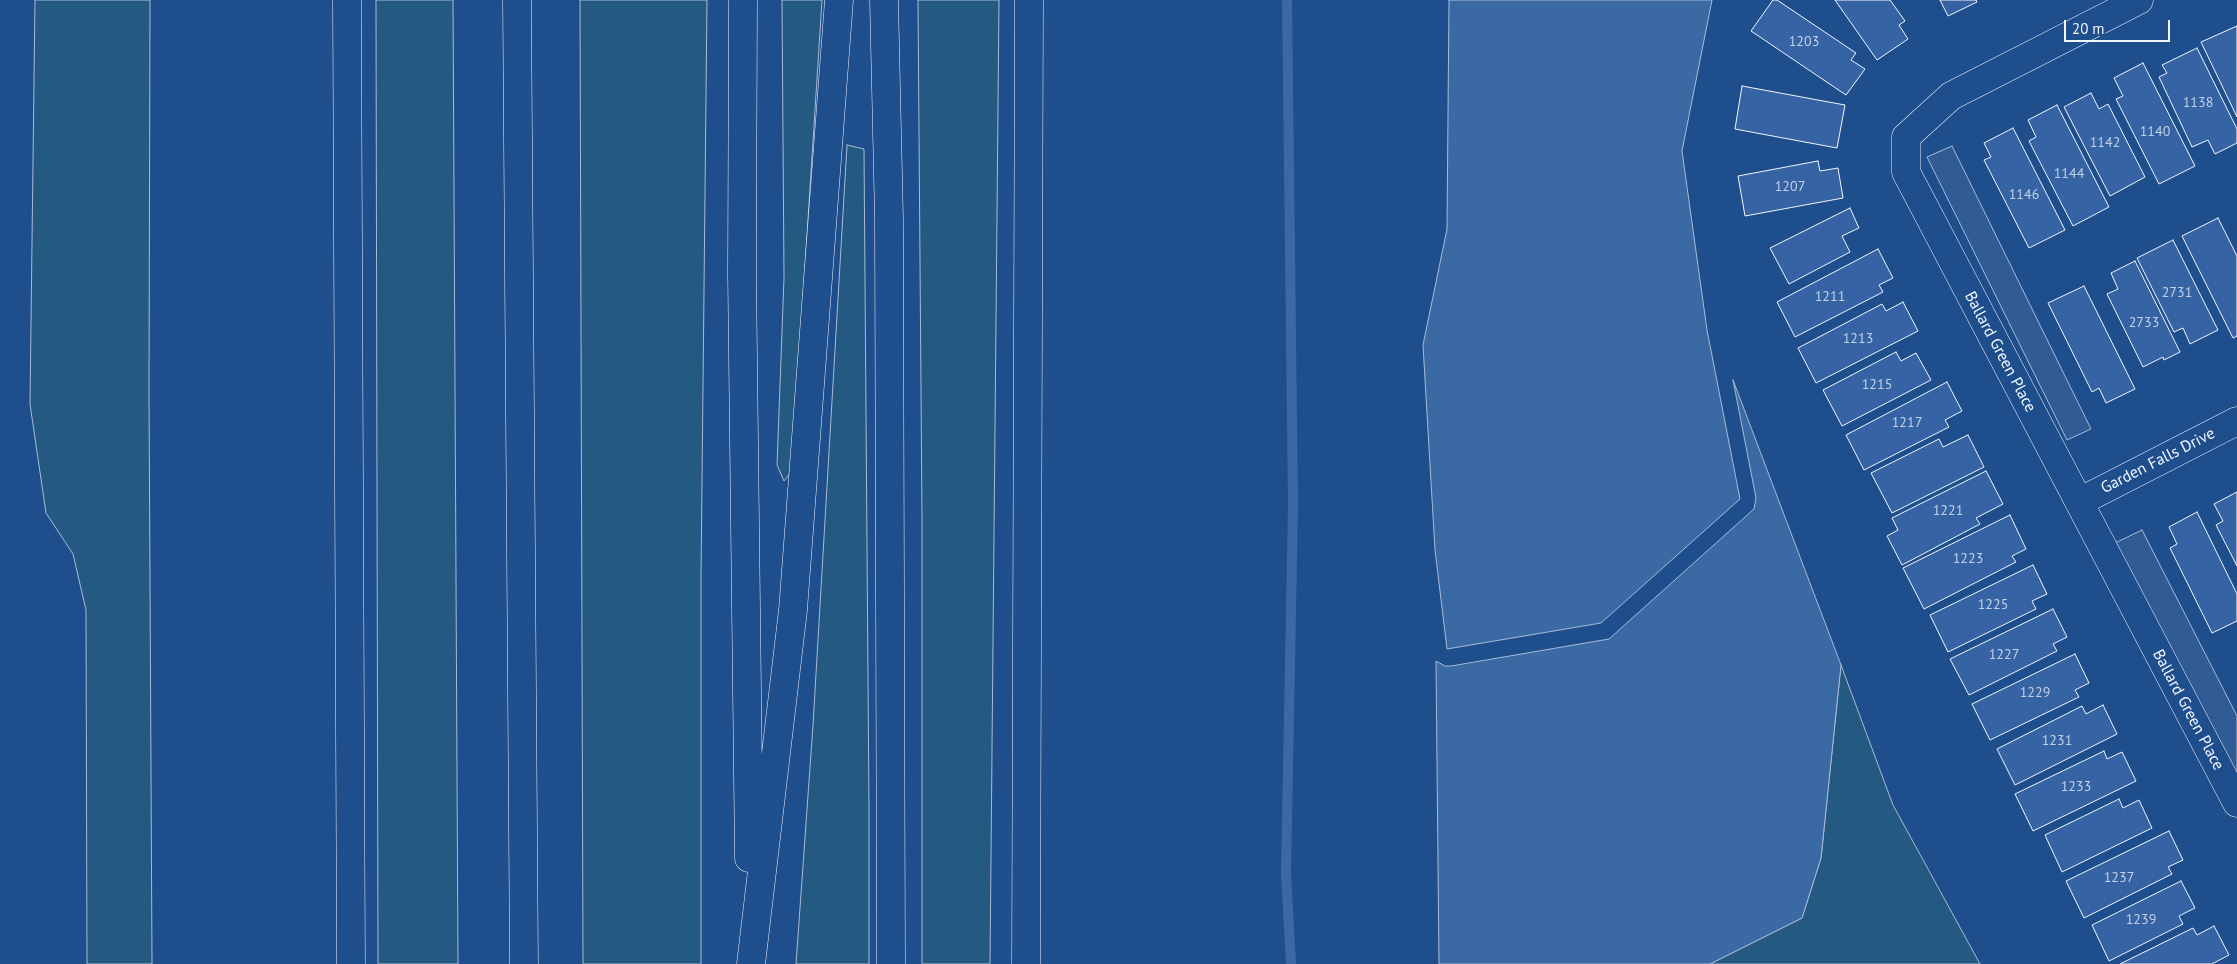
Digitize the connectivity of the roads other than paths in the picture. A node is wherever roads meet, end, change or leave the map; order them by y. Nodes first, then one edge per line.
1 (347, 0) edge
2 (518, 0) edge
3 (743, 0) edge
4 (839, 0) edge
5 (884, 0) edge
6 (1029, 0) edge
7 (2139, 0) edge
8 (2237, 421) edge
9 (2079, 502) junction
10 (2237, 803) edge
11 (351, 964) edge
12 (524, 964) edge
13 (751, 964) edge
14 (892, 964) edge
15 (1026, 964) edge

1 - 11 main road
2 - 12 main road
3 - 13 main road
4 - 13 main road
5 - 14 main road
6 - 15 main road
7 - 9 main road, Ballard Green Place
8 - 9 main road, Garden Falls Drive
9 - 10 main road, Ballard Green Place

